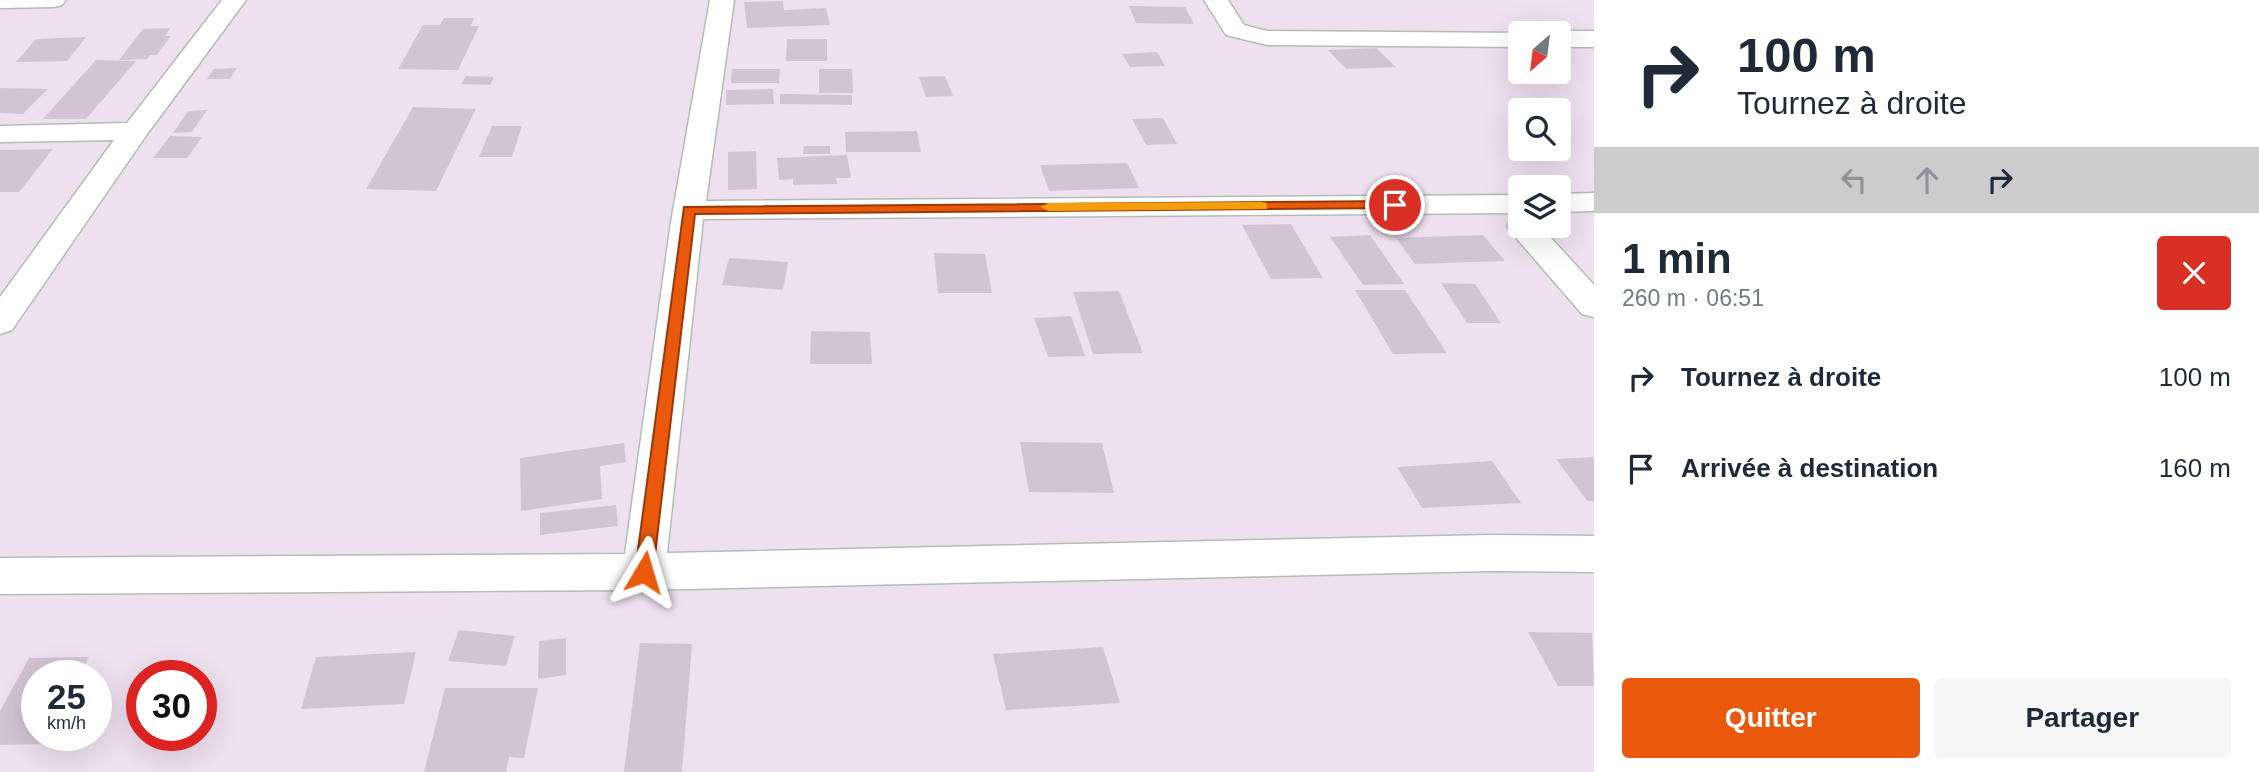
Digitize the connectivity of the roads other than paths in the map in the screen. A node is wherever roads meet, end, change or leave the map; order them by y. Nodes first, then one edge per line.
1 (54, 0) edge
2 (234, 0) edge
3 (722, 0) edge
4 (1216, 0) edge
5 (0, 1) edge
6 (1508, 39) edge
7 (1572, 39) edge
8 (1594, 39) edge
9 (135, 131) junction
10 (0, 134) edge
11 (1594, 202) edge
12 (1571, 203) edge
13 (689, 210) junction
14 (1508, 214) edge
15 (1537, 238) edge
16 (1594, 306) edge
17 (0, 322) edge
18 (1594, 554) edge
19 (644, 572) junction
20 (0, 576) edge

1 - 5 street
2 - 9 street
3 - 13 street
4 - 6 street
7 - 8 street
9 - 10 street
9 - 17 street
11 - 12 street
13 - 14 street
13 - 19 street
15 - 16 street
18 - 19 street
19 - 20 street

